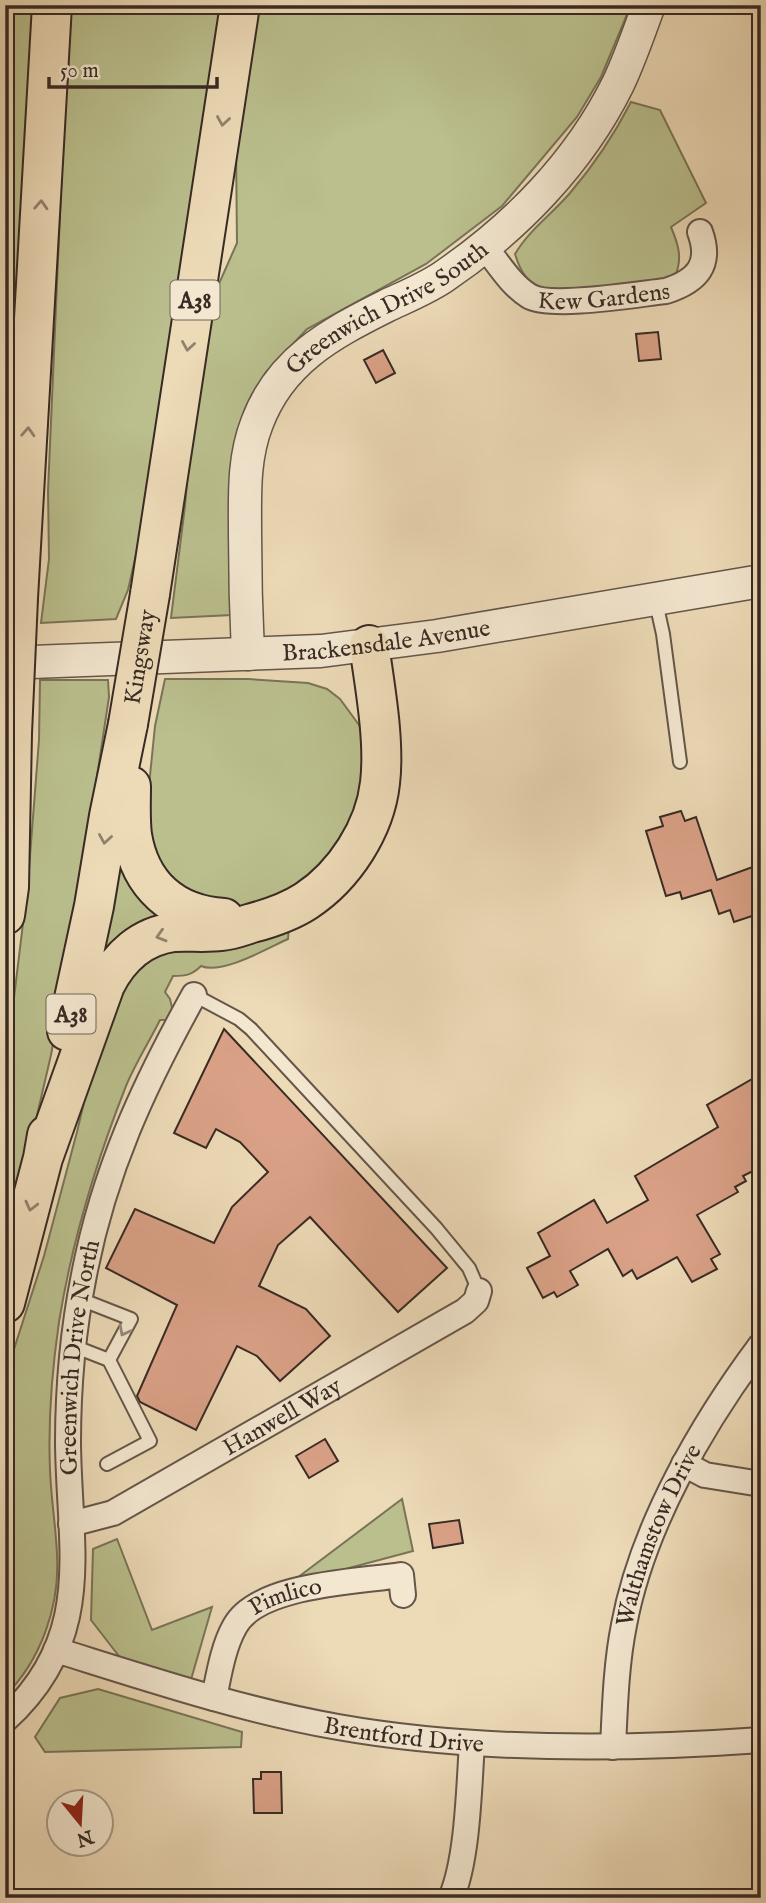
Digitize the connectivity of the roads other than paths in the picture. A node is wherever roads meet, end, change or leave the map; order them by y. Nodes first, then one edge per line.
1 (52, 5) edge
2 (240, 5) edge
3 (649, 5) edge
4 (700, 232) dead end
5 (485, 247) junction
6 (761, 581) edge
7 (655, 598) junction
8 (369, 645) junction
9 (248, 654) junction
10 (5, 663) edge
11 (128, 728) junction
12 (680, 762) dead end
13 (5, 915) edge
14 (251, 923) junction
15 (194, 995) joint
16 (43, 1158) junction
17 (479, 1291) joint
18 (80, 1299) junction
19 (5, 1303) edge
20 (761, 1345) edge
21 (73, 1346) junction
22 (109, 1360) junction
23 (107, 1464) dead end
24 (684, 1464) junction
25 (761, 1484) edge
26 (71, 1524) junction
27 (403, 1595) dead end
28 (57, 1650) junction
29 (214, 1698) junction
30 (5, 1720) edge
31 (761, 1740) edge
32 (472, 1743) junction
33 (614, 1747) junction
34 (451, 1898) edge

13 -> 1 highway, bridge
2 -> 11 highway, Kingsway / A38, bridge
3 - 5 street, Greenwich Drive South
4 - 5 street, Kew Gardens
5 - 9 street, Greenwich Drive South
6 - 7 street, Brackensdale Avenue
7 - 8 street, Brackensdale Avenue
7 - 12 lane
8 - 9 street, Brackensdale Avenue
8 - 14 highway
9 - 10 street, Brackensdale Avenue
11 - 14 highway
11 -> 16 highway, Kingsway / A38
14 -> 16 highway
15 - 17 lane
15 - 18 street, Greenwich Drive North
16 -> 19 highway, Kingsway / A38
17 - 26 street, Hanwell Way
18 - 21 street, Greenwich Drive North
18 -> 22 lane
20 - 24 street, Walthamstow Drive
21 - 22 lane
21 - 26 street, Greenwich Drive North
22 - 23 lane
24 - 25 street
24 - 33 street, Walthamstow Drive
26 - 28 street, Greenwich Drive North
27 - 29 street, Pimlico
28 - 29 street, Brentford Drive
28 - 30 street, Greenwich Drive North
29 - 32 street, Brentford Drive
31 - 33 street, Brentford Drive
32 - 33 street, Brentford Drive
32 - 34 street

